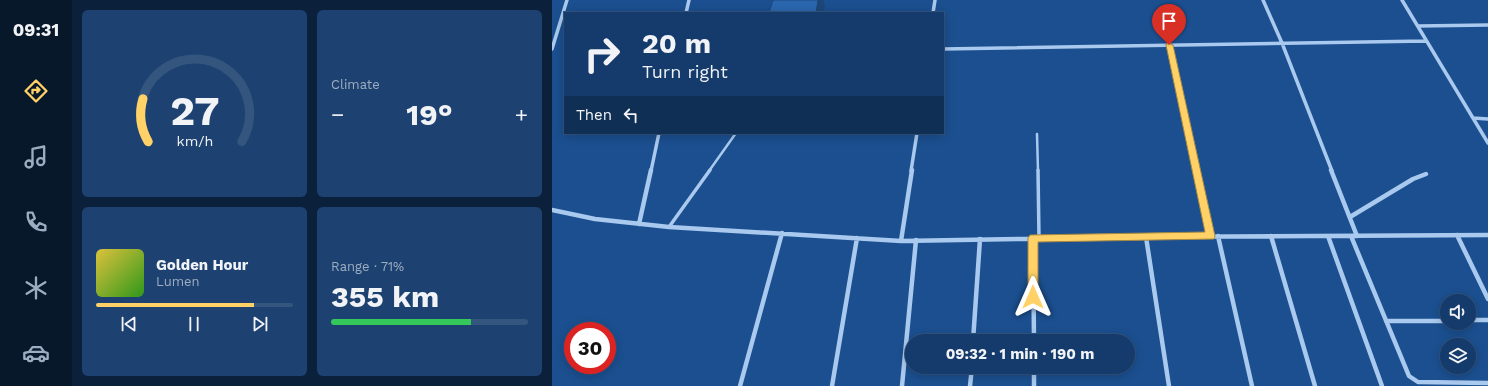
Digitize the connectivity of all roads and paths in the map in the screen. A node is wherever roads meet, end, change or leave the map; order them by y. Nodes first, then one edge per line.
1 (567, 0) edge
2 (689, 0) edge
3 (935, 0) edge
4 (1263, 0) edge
5 (1402, 0) edge
6 (686, 12) edge
7 (933, 12) edge
8 (1488, 25) edge
9 (1418, 26) junction
10 (1426, 41) junction
11 (1282, 43) junction
12 (1169, 45) junction
13 (552, 49) edge
14 (944, 49) edge
15 (1473, 118) junction
16 (1488, 118) edge
17 (659, 134) edge
18 (735, 134) edge
19 (917, 134) edge
20 (1037, 134) dead end
21 (1488, 143) edge
22 (1426, 174) dead end
23 (552, 210) edge
24 (1350, 217) junction
25 (639, 224) junction
26 (669, 227) junction
27 (782, 233) junction
28 (1457, 235) junction
29 (1488, 235) edge
30 (1210, 236) junction
31 (1218, 236) junction
32 (1271, 236) junction
33 (1328, 236) junction
34 (1351, 236) junction
35 (1358, 236) junction
36 (1146, 237) junction
37 (857, 238) junction
38 (1033, 238) junction
39 (1039, 238) junction
40 (980, 239) junction
41 (916, 240) junction
42 (901, 241) junction
43 (1488, 299) edge
44 (1476, 320) edge
45 (1488, 320) edge
46 (1440, 321) edge
47 (1386, 322) junction
48 (973, 334) edge
49 (1034, 334) edge
50 (971, 374) edge
51 (1034, 374) edge
52 (1488, 383) edge
53 (740, 386) edge
54 (832, 386) edge
55 (902, 386) edge
56 (970, 386) edge
57 (1034, 386) edge
58 (1169, 386) edge
59 (1252, 386) edge
60 (1316, 386) edge
61 (1382, 386) edge

1 - 13 street
2 - 6 street
3 - 7 street
4 - 11 street
5 - 9 street
8 - 9 street
9 - 10 street
10 - 11 street
10 - 15 street
11 - 12 street
11 - 24 street
12 - 14 street
12 - 30 street
15 - 16 street
15 - 21 street
17 - 25 street
18 - 26 lane
19 - 42 street
20 - 39 lane
22 - 24 street
23 - 25 street
24 - 35 street
25 - 26 street
26 - 27 street
27 - 37 street
27 - 53 street
28 - 29 street
28 - 35 street
28 - 43 street
30 - 31 street
30 - 36 street
31 - 32 street
31 - 59 street
32 - 33 street
32 - 60 street
33 - 34 street
33 - 61 street
34 - 35 street
34 - 47 street
36 - 39 street
36 - 58 street
37 - 42 street
37 - 54 street
38 - 39 street
38 - 40 street
38 - 49 street
40 - 41 street
40 - 48 street
41 - 42 street
41 - 55 street
44 - 45 street
46 - 47 street
47 - 52 street
50 - 56 street
51 - 57 street

